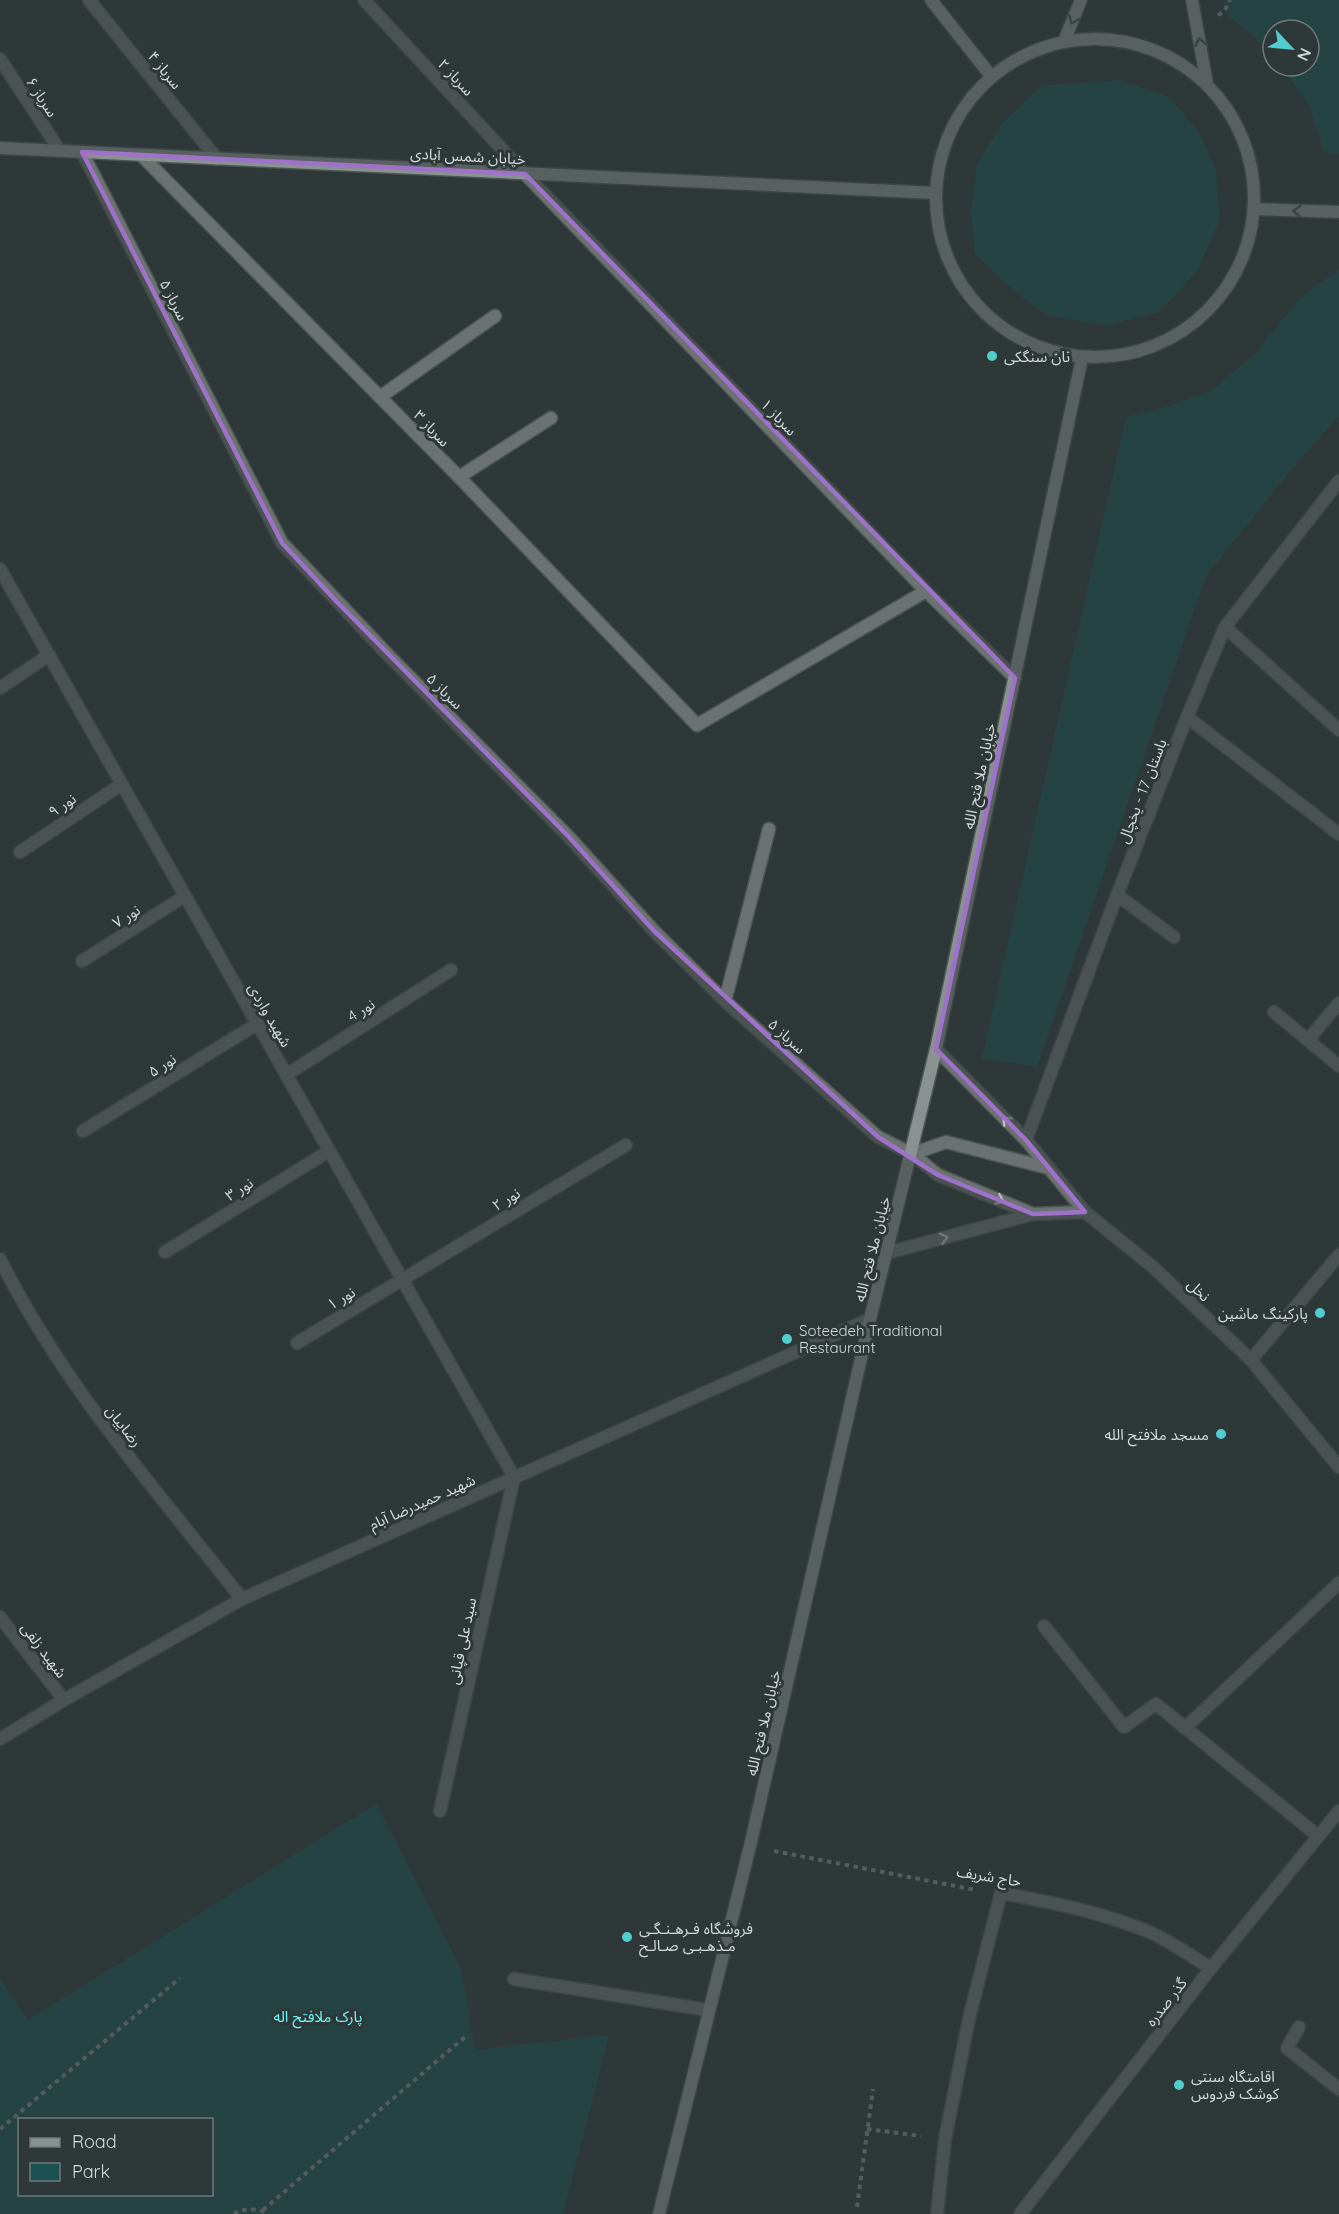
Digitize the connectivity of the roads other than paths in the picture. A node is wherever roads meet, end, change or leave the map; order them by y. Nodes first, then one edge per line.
1 (89, 0) edge
2 (364, 0) edge
3 (931, 0) edge
4 (1081, 0) edge
5 (1192, 0) edge
6 (1064, 41) junction
7 (0, 59) edge
8 (991, 76) junction
9 (1207, 84) junction
10 (0, 148) edge
11 (60, 151) junction
12 (82, 152) junction
13 (141, 155) junction
14 (217, 159) junction
15 (525, 174) junction
16 (935, 193) junction
17 (1254, 209) junction
18 (1339, 212) edge
19 (495, 316) dead end
20 (1082, 358) junction
21 (380, 397) junction
22 (551, 418) dead end
23 (459, 477) junction
24 (1338, 485) edge
25 (0, 569) edge
26 (926, 591) junction
27 (1225, 627) junction
28 (49, 655) junction
29 (1015, 678) junction
30 (0, 688) edge
31 (1186, 717) junction
32 (1339, 730) edge
33 (122, 784) junction
34 (769, 829) dead end
35 (1339, 834) edge
36 (20, 852) dead end
37 (1117, 894) junction
38 (185, 896) junction
39 (1174, 937) dead end
40 (82, 961) dead end
41 (452, 970) dead end
42 (725, 1001) junction
43 (1339, 1003) edge
44 (1274, 1012) dead end
45 (257, 1024) junction
46 (1308, 1040) junction
47 (936, 1049) junction
48 (1339, 1066) edge
49 (286, 1075) junction
50 (83, 1131) dead end
51 (1026, 1140) junction
52 (626, 1145) dead end
53 (329, 1151) junction
54 (912, 1154) junction
55 (1048, 1168) junction
56 (1085, 1212) junction
57 (1034, 1214) junction
58 (165, 1252) dead end
59 (887, 1253) junction
60 (1339, 1256) edge
61 (0, 1259) edge
62 (402, 1279) junction
63 (870, 1319) junction
64 (297, 1342) dead end
65 (1251, 1360) junction
66 (1334, 1452) edge
67 (1339, 1467) edge
68 (514, 1477) junction
69 (1339, 1583) edge
70 (242, 1599) junction
71 (0, 1617) edge
72 (1044, 1626) dead end
73 (64, 1700) junction
74 (1185, 1728) junction
75 (0, 1739) edge
76 (440, 1811) dead end
77 (1339, 1811) edge
78 (1318, 1836) junction
79 (1211, 1968) junction
80 (514, 1979) dead end
81 (708, 2010) junction
82 (1299, 2027) dead end
83 (1339, 2089) edge
84 (659, 2214) edge
85 (937, 2214) edge
86 (1020, 2214) edge

1 - 14 street, سرباز ۴
2 - 15 street, سرباز ۲
3 - 8 main road
4 -> 6 main road
9 -> 5 main road
6 - 8 main road
6 - 9 main road
7 - 11 street, سرباز ۶
8 - 16 main road
9 - 17 main road
10 - 11 main road, خیابان شمس آبادی
11 - 12 main road, خیابان شمس آبادی
12 - 13 main road, خیابان شمس آبادی
12 - 42 street, سرباز ۵
13 - 14 main road, خیابان شمس آبادی
13 - 21 street, سرباز ۳
14 - 15 main road, خیابان شمس آبادی
15 - 16 main road, خیابان شمس آبادی
15 - 26 street, سرباز ۱
16 - 20 main road
18 -> 17 main road
17 - 20 main road
19 - 21 street
20 - 29 main road, خیابان ملا فتح الله
21 - 23 street, سرباز ۳
22 - 23 street
23 - 26 street, سرباز ۳
24 - 27 street, باستان 17 - یخچال
25 - 28 street, شهید واردی
26 - 29 street, سرباز ۱
27 - 31 street, باستان 17 - یخچال
27 - 32 street
28 - 30 street
28 - 33 street, شهید واردی
29 - 47 main road, خیابان ملا فتح الله
31 - 35 street
31 - 37 street, باستان 17 - یخچال
33 - 36 street, نور ۹
33 - 38 street, شهید واردی
34 - 42 street
37 - 39 street
37 - 51 street, باستان 17 - یخچال
38 - 40 street, نور ۷
38 - 45 street, شهید واردی
41 - 49 street, نور 4
42 - 54 street, سرباز ۵
43 - 46 street
44 - 46 street
45 - 49 street, شهید واردی
45 - 50 street, نور ۵
46 - 48 street
51 -> 47 street, نخل
47 - 54 main road, خیابان ملا فتح الله
49 - 53 street, شهید واردی
51 - 55 street, نخل
52 - 62 street, نور ۲
53 - 58 street, نور ۳
53 - 62 street, شهید واردی
54 - 55 street
54 -> 57 street, سرباز ۵
54 - 59 main road, خیابان ملا فتح الله
55 - 56 street, نخل
56 - 57 street
56 - 65 street, نخل
59 -> 57 street
59 - 63 main road, خیابان ملا فتح الله
60 - 65 street
61 - 70 street, رضاییان
62 - 64 street, نور ۱
62 - 68 street, شهید واردی
63 - 68 street, شهید حمیدرضا آبام
63 - 81 main road, خیابان ملا فتح الله
65 - 66 street, نخل
66 - 67 street, نخل
68 - 70 street, شهید حمیدرضا آبام
68 - 76 street, سید علی قپانی
69 - 74 street
70 - 73 street, شهید حمیدرضا آبام
71 - 73 street, شهید زلفی
72 - 74 street
73 - 75 street, شهید حمیدرضا آبام
74 - 78 street
77 - 78 street, گذر صدره
78 - 79 street, گذر صدره
79 - 85 street, حاج شریف
79 - 86 street, گذر صدره
80 - 81 street
81 - 84 main road, خیابان ملا فتح الله
82 - 83 street

